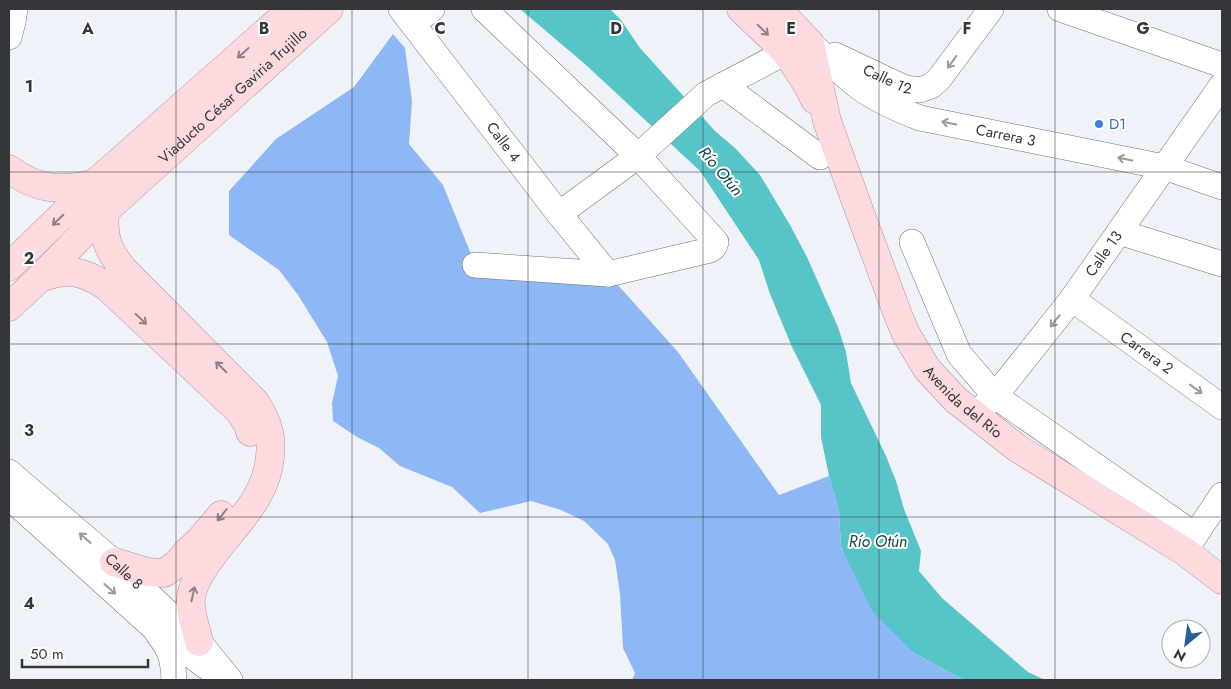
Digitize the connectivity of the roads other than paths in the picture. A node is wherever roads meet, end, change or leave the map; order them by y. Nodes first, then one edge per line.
1 (15, 9) edge
2 (292, 9) edge
3 (329, 9) edge
4 (484, 9) edge
5 (741, 9) edge
6 (777, 9) edge
7 (991, 9) edge
8 (1060, 9) edge
9 (415, 14) edge
10 (9, 36) edge
11 (798, 47) junction
12 (1222, 65) edge
13 (1222, 85) edge
14 (714, 89) junction
15 (646, 148) junction
16 (820, 158) dead end
17 (1164, 167) junction
18 (9, 169) edge
19 (128, 173) junction
20 (96, 183) junction
21 (1222, 187) edge
22 (105, 211) junction
23 (559, 214) junction
24 (1119, 232) junction
25 (912, 242) dead end
26 (476, 264) dead end
27 (1222, 264) edge
28 (9, 267) edge
29 (608, 274) junction
30 (40, 278) junction
31 (1072, 299) junction
32 (9, 307) edge
33 (996, 396) junction
34 (1222, 407) edge
35 (975, 415) junction
36 (9, 472) edge
37 (1222, 496) edge
38 (9, 497) edge
39 (1190, 543) junction
40 (114, 562) junction
41 (1222, 580) edge
42 (154, 628) junction
43 (199, 642) junction
44 (174, 680) edge
45 (224, 680) edge
46 (230, 680) edge

1 - 10 street
2 -> 19 main road, Viaducto César Gaviria Trujillo
3 - 19 main road, Viaducto César Gaviria Trujillo
4 - 15 street
5 -> 11 main road
6 - 11 main road
7 -> 11 street, Calle 12
8 - 12 street
9 - 23 street, Calle 4
11 - 14 street
17 -> 11 street, Carrera 3
11 - 35 main road, Avenida del Río
13 - 17 street, Calle 13
14 - 15 street
14 - 16 street
15 - 23 street
15 - 29 street
17 - 21 street, Carrera 3
17 - 24 street, Calle 13
18 - 20 main road
19 - 20 main road
19 - 22 main road
20 -> 28 main road
22 - 30 main road
43 -> 22 main road
23 - 29 street, Calle 4
24 - 27 street
24 - 31 street, Calle 13
25 - 33 street
26 - 29 street
30 - 32 main road
30 -> 40 main road
31 -> 33 street, Calle 13
31 -> 34 street, Carrera 2
33 - 35 street, Calle 13
33 - 39 street
35 - 39 main road, Avenida del Río
40 -> 36 street, Calle 8
37 - 39 street
38 -> 42 street, Calle 8
39 - 41 main road, Avenida del Río
40 - 43 street, Calle 8
42 - 44 street
42 - 45 street, Calle 8
43 - 46 street, Calle 8

